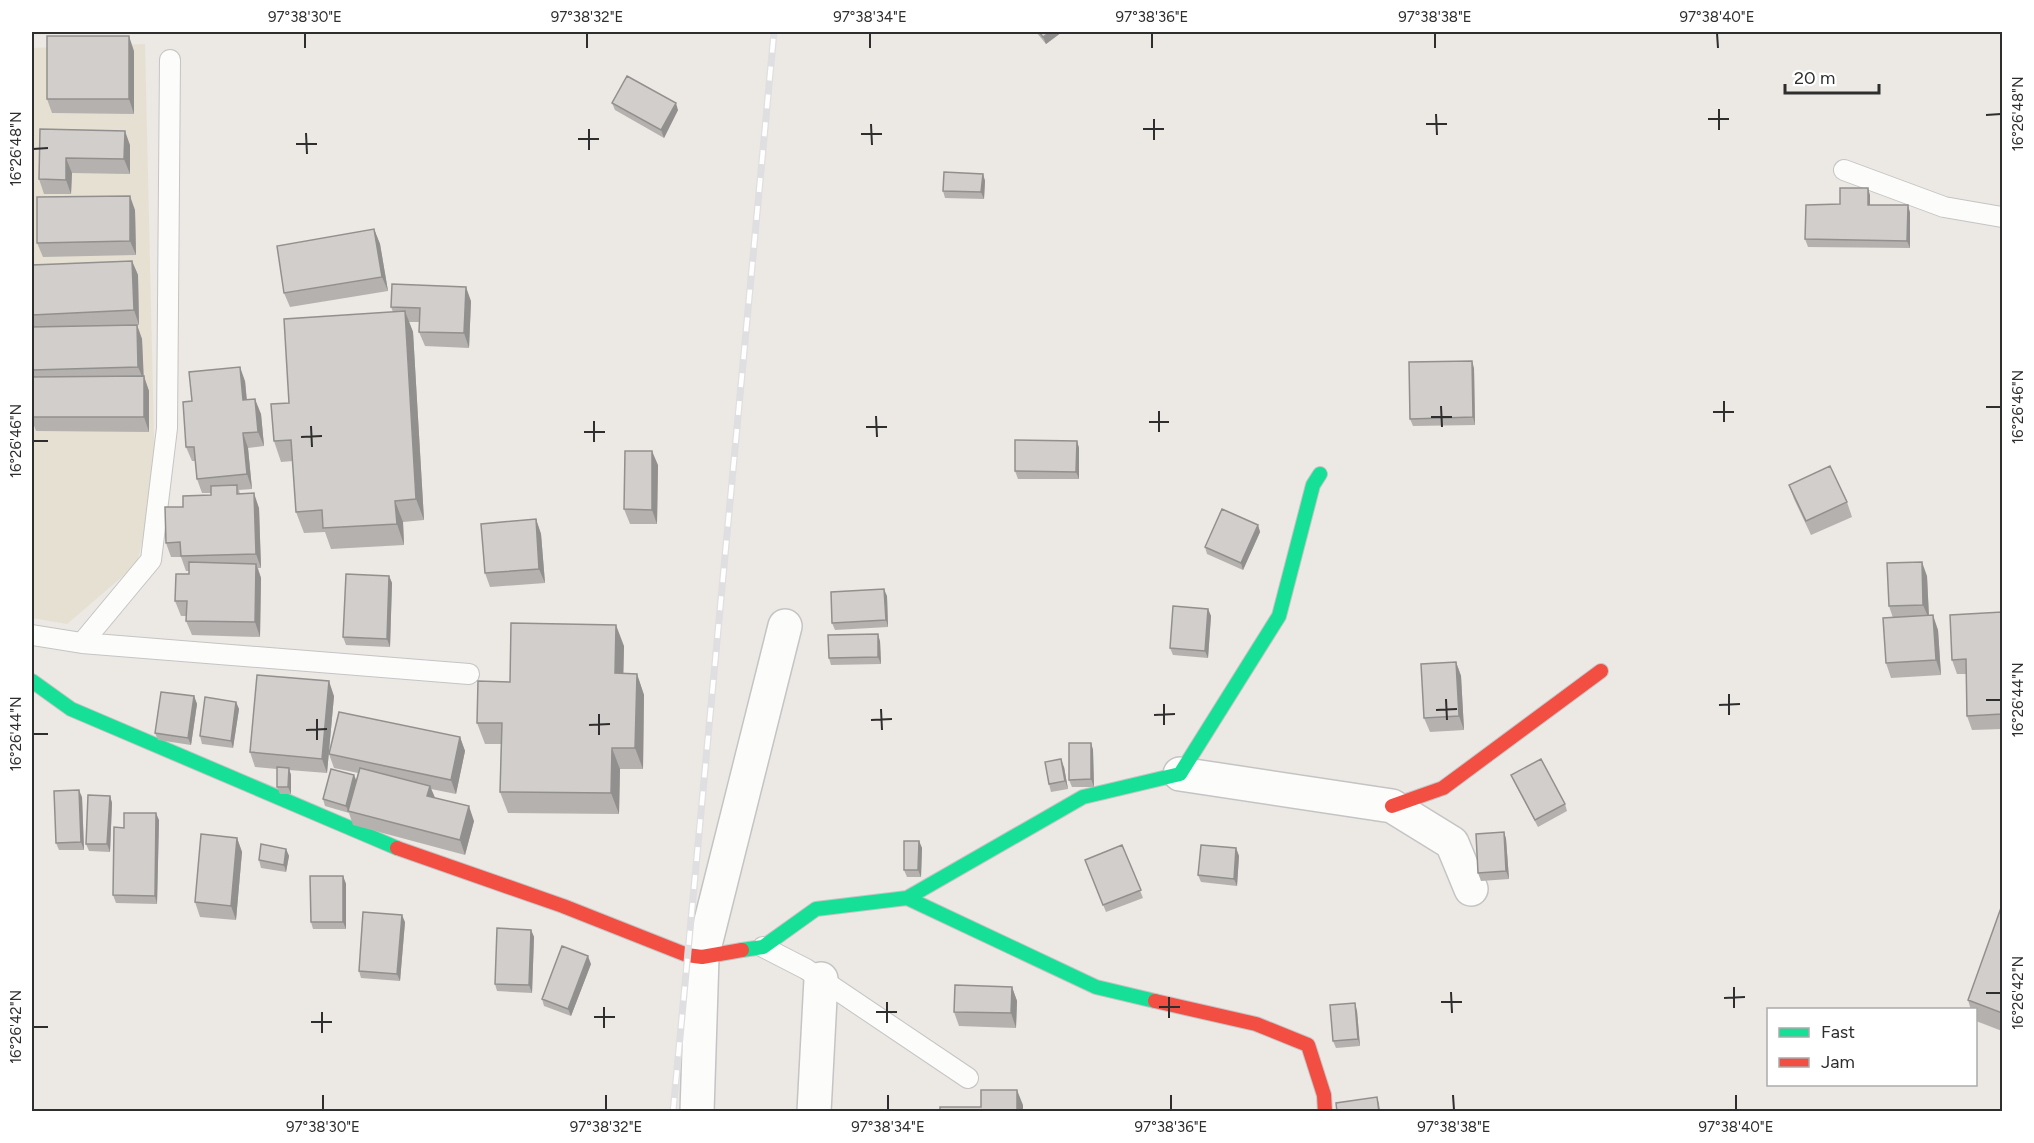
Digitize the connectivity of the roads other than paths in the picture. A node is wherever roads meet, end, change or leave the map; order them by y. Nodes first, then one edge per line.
1 (170, 60) dead end
2 (1844, 170) dead end
3 (2002, 217) edge
4 (1320, 474) dead end
5 (784, 626) dead end
6 (32, 635) edge
7 (82, 643) junction
8 (1601, 671) dead end
9 (469, 674) dead end
10 (32, 681) edge
11 (1180, 774) junction
12 (1392, 806) junction
13 (1471, 889) dead end
14 (907, 898) junction
15 (763, 947) junction
16 (702, 957) junction
17 (821, 978) junction
18 (968, 1078) dead end
19 (697, 1112) edge
20 (814, 1112) edge
21 (1325, 1112) edge

1 - 7 lane
2 - 3 lane
4 - 11 street
5 - 16 street
6 - 7 lane
7 - 9 lane
8 - 12 street
10 - 16 street
11 - 12 street
11 - 14 street
12 - 13 street
14 - 15 street
14 - 21 street
15 - 16 street
15 - 17 lane
16 - 19 street
17 - 18 lane
17 - 20 street

